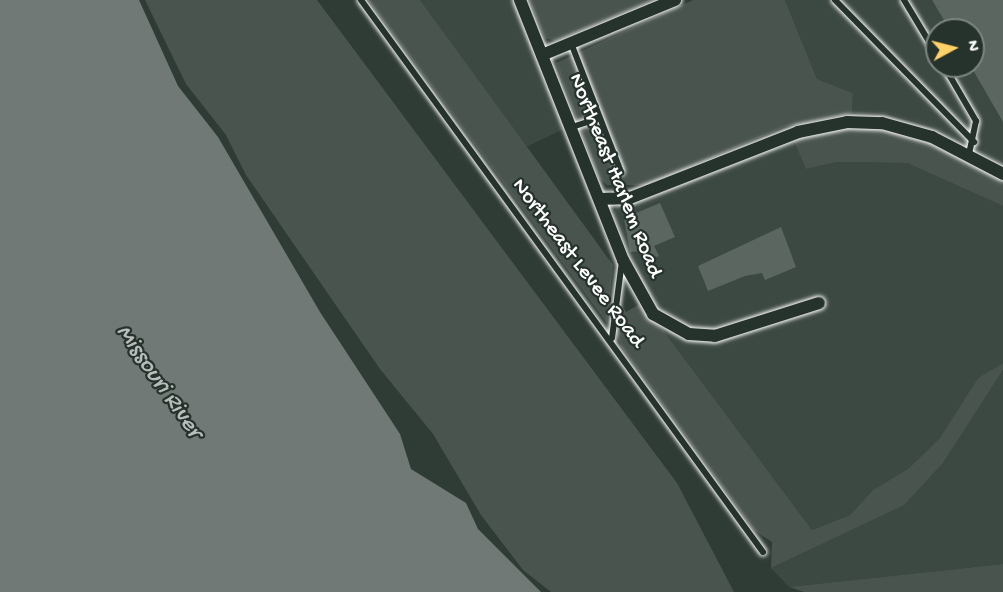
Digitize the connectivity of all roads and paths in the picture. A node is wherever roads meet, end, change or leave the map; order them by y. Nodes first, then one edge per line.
1 (361, 0) edge
2 (520, 0) edge
3 (675, 0) edge
4 (835, 0) edge
5 (904, 0) edge
6 (925, 35) edge
7 (571, 43) junction
8 (542, 55) junction
9 (951, 78) edge
10 (600, 118) junction
11 (572, 128) junction
12 (971, 148) junction
13 (621, 172) dead end
14 (1003, 174) edge
15 (601, 199) junction
16 (623, 260) junction
17 (819, 303) dead end
18 (612, 338) junction
19 (763, 552) dead end

1 - 18 lane, Northeast Levee Road
2 - 8 street, Northeast Harlem Road
3 - 7 street
4 - 12 lane
5 - 6 lane
7 - 8 street
7 - 10 lane
8 - 11 street, Northeast Harlem Road
9 - 12 lane
10 - 11 lane
10 - 13 lane
11 - 15 street, Northeast Harlem Road
12 - 14 street
12 - 15 street
15 - 16 street, Northeast Harlem Road
16 - 17 street, Northeast Harlem Road
16 - 18 lane
18 - 19 lane, Northeast Levee Road

